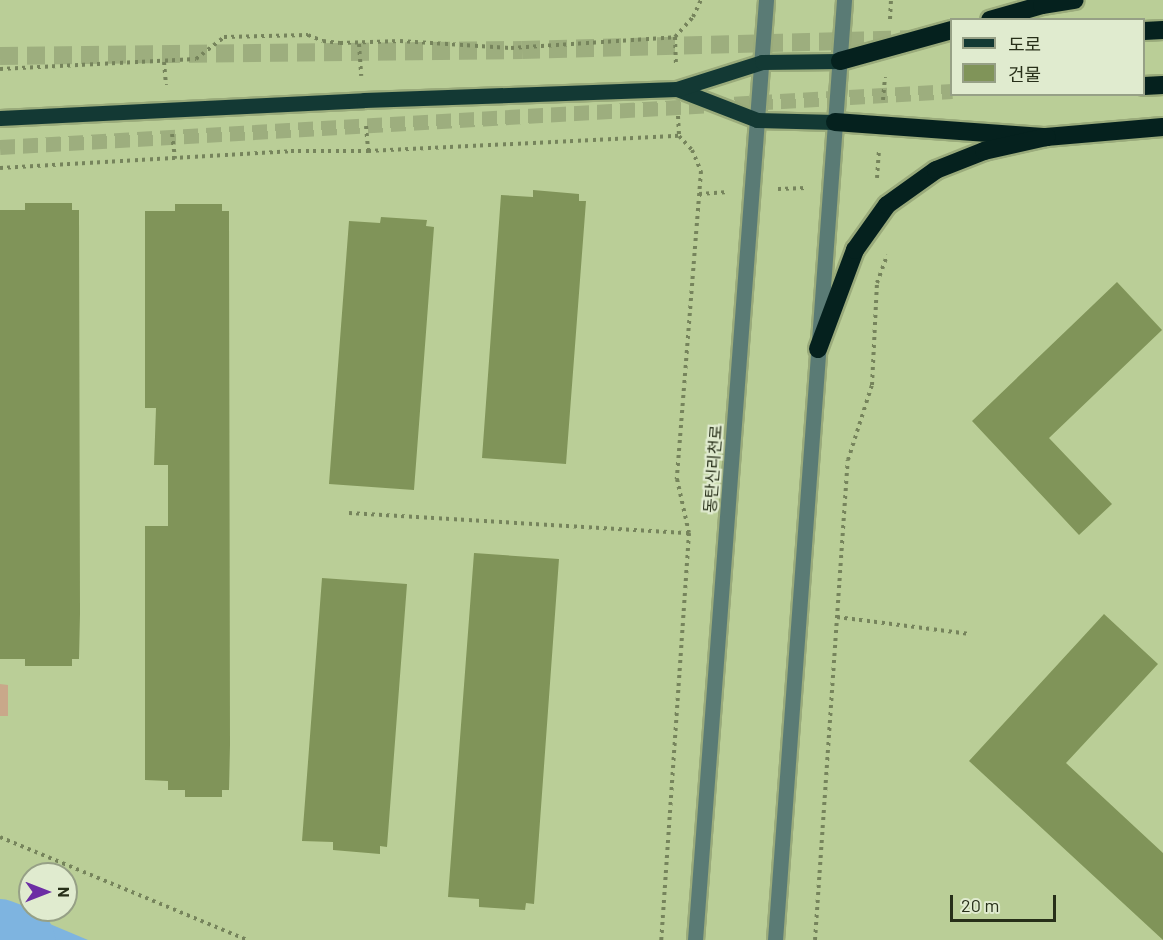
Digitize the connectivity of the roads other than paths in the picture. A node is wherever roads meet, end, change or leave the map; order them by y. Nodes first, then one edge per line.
1 (766, 0) edge
2 (844, 0) edge
3 (1019, 0) edge
4 (1075, 0) edge
5 (1042, 5) junction
6 (997, 18) edge
7 (950, 30) edge
8 (1163, 30) edge
9 (1145, 31) edge
10 (840, 61) junction
11 (762, 62) junction
12 (1145, 86) edge
13 (1163, 86) edge
14 (677, 89) junction
15 (0, 118) edge
16 (757, 120) junction
17 (835, 122) junction
18 (1163, 127) edge
19 (1046, 137) junction
20 (819, 349) junction
21 (695, 940) edge
22 (775, 940) edge

1 - 11 street, 동탄신리천로
2 - 10 street
3 - 5 highway
4 - 5 highway
5 - 6 highway
7 - 10 highway
8 - 9 highway
10 - 11 main road
10 - 17 street
11 - 14 main road
11 - 16 street, 동탄신리천로
12 - 13 highway
14 - 15 main road
14 - 16 main road
16 - 17 main road
16 - 21 street, 동탄신리천로
17 - 19 highway
17 - 20 street
18 - 19 highway
19 - 20 highway
20 - 22 street

